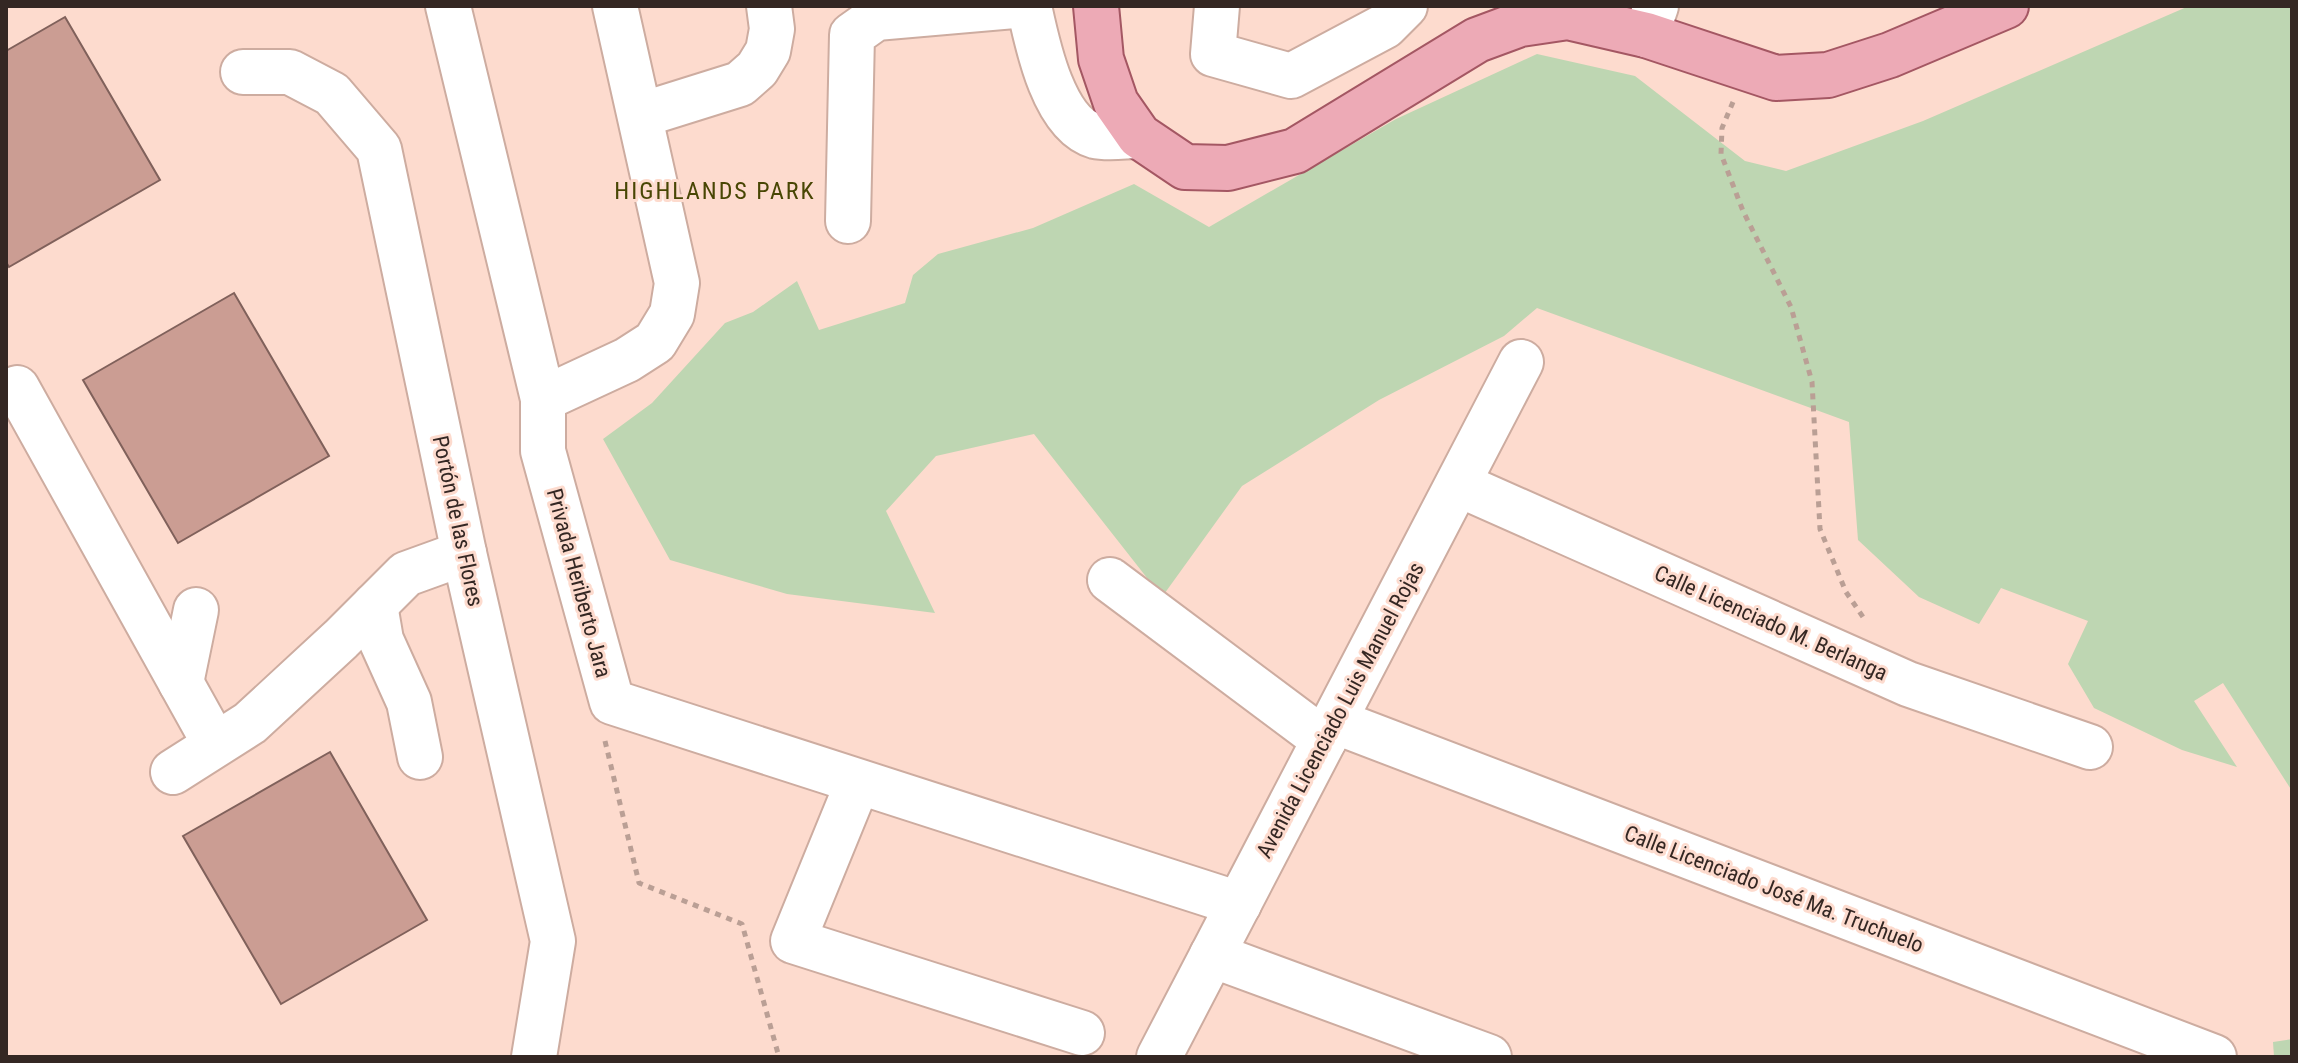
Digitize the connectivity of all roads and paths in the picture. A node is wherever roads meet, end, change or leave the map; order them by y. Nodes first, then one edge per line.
1 (448, 6) edge
2 (615, 6) edge
3 (769, 6) edge
4 (1014, 6) edge
5 (1029, 6) edge
6 (1096, 6) edge
7 (1217, 6) edge
8 (1405, 6) edge
9 (2006, 6) edge
10 (1651, 21) edge
11 (1745, 70) junction
12 (243, 72) dead end
13 (641, 115) junction
14 (1139, 136) junction
15 (848, 221) dead end
16 (1521, 362) dead end
17 (17, 388) dead end
18 (543, 399) junction
19 (1458, 484) junction
20 (464, 553) junction
21 (1110, 580) dead end
22 (375, 605) junction
23 (196, 610) dead end
24 (1873, 631) dead end
25 (181, 683) junction
26 (1329, 730) junction
27 (215, 744) junction
28 (2090, 747) dead end
29 (420, 757) dead end
30 (173, 772) dead end
31 (858, 782) junction
32 (1239, 904) junction
33 (1212, 955) junction
34 (1082, 1033) dead end
35 (534, 1057) edge
36 (1159, 1057) edge
37 (1489, 1057) edge
38 (2214, 1057) edge

1 - 18 street
2 - 13 street
3 - 13 street
4 - 15 street
5 - 14 street
6 - 14 main road
7 - 8 street
9 - 11 main road
10 - 11 main road
10 - 14 main road
11 - 24 path
12 - 20 street, Portón de las Flores
13 - 18 street
16 - 19 street, Avenida Licenciado Luis Manuel Rojas
17 - 25 street
18 - 31 street, Privada Heriberto Jara
19 - 26 street, Avenida Licenciado Luis Manuel Rojas
19 - 28 street, Calle Licenciado M. Berlanga
20 - 22 street
20 - 35 street, Portón de las Flores
21 - 26 street, Calle Licenciado José Ma. Truchuelo
22 - 27 street
22 - 29 street
23 - 25 street
25 - 27 street
26 - 32 street, Avenida Licenciado Luis Manuel Rojas
26 - 38 street, Calle Licenciado José Ma. Truchuelo
27 - 30 street
31 - 32 street
31 - 34 street
32 - 33 street, Avenida Licenciado Luis Manuel Rojas
33 - 36 street, Avenida Licenciado Luis Manuel Rojas
33 - 37 street

